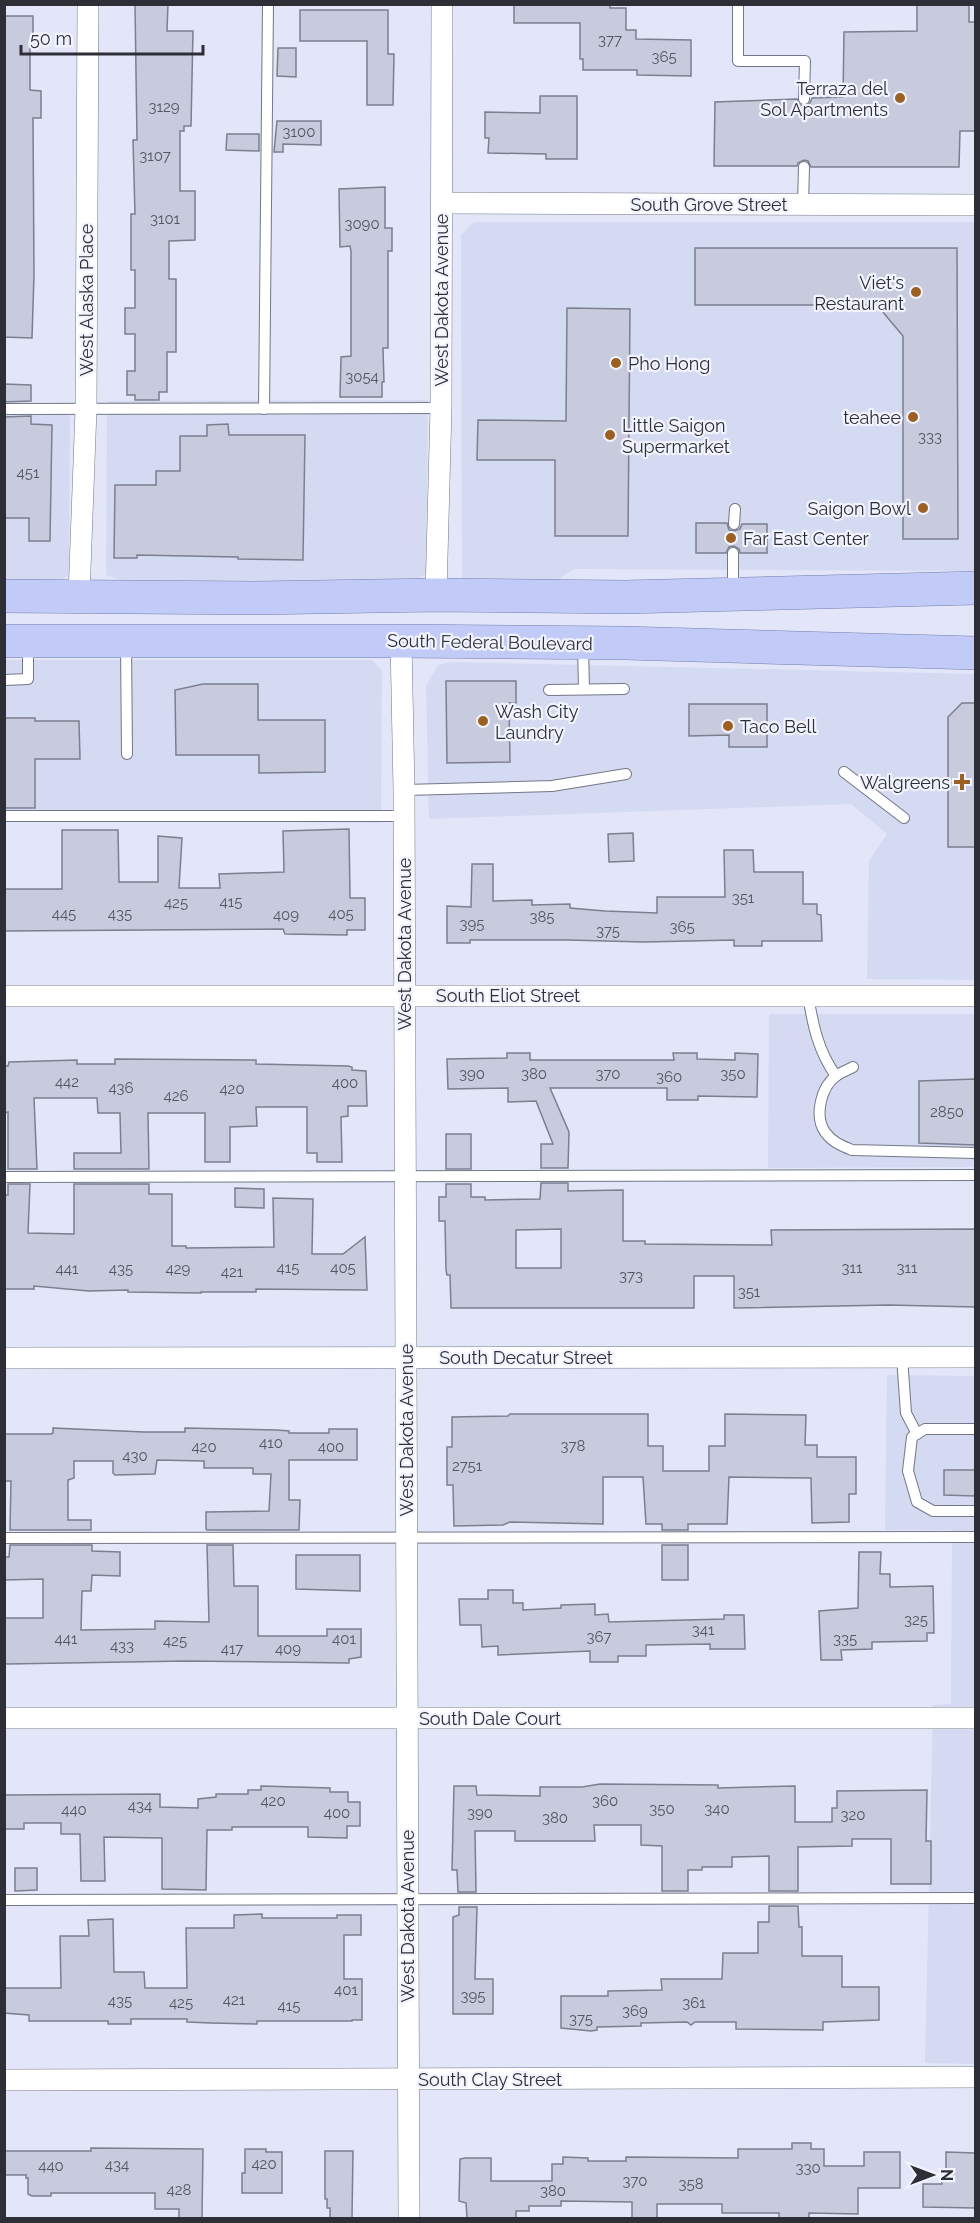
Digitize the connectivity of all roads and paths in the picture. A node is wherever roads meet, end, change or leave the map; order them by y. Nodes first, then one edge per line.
1 (88, 4) edge
2 (268, 4) edge
3 (442, 4) edge
4 (738, 4) edge
5 (804, 99) dead end
6 (804, 166) dead end
7 (442, 203) junction
8 (803, 204) junction
9 (975, 205) edge
10 (441, 408) junction
11 (4, 409) edge
12 (86, 409) junction
13 (264, 409) junction
14 (735, 508) dead end
15 (734, 524) dead end
16 (734, 553) dead end
17 (975, 588) edge
18 (436, 595) junction
19 (733, 595) junction
20 (4, 596) edge
21 (79, 596) junction
22 (401, 640) junction
23 (16, 641) edge
24 (126, 641) junction
25 (583, 643) junction
26 (975, 653) edge
27 (4, 680) edge
28 (584, 689) junction
29 (624, 689) dead end
30 (549, 690) dead end
31 (127, 754) dead end
32 (844, 772) dead end
33 (626, 774) dead end
34 (404, 790) junction
35 (4, 816) edge
36 (404, 816) junction
37 (904, 818) dead end
38 (404, 994) junction
39 (4, 996) edge
40 (808, 996) junction
41 (975, 996) edge
42 (854, 1067) dead end
43 (836, 1076) junction
44 (975, 1153) edge
45 (975, 1175) edge
46 (405, 1176) junction
47 (4, 1177) edge
48 (405, 1357) junction
49 (902, 1357) junction
50 (975, 1357) edge
51 (4, 1358) edge
52 (975, 1429) edge
53 (917, 1434) junction
54 (975, 1510) edge
55 (975, 1537) edge
56 (4, 1538) edge
57 (406, 1538) junction
58 (4, 1718) edge
59 (407, 1718) junction
60 (975, 1718) edge
61 (975, 1898) edge
62 (407, 1899) junction
63 (4, 1900) edge
64 (975, 2077) edge
65 (4, 2080) edge
66 (408, 2080) junction
67 (409, 2218) edge

1 - 12 street, West Alaska Place
2 - 13 lane
3 - 7 street, West Dakota Avenue
4 - 5 lane
6 - 8 lane
7 - 8 street, South Grove Street
7 - 10 street, West Dakota Avenue
8 - 9 street, South Grove Street
10 - 13 lane
10 - 18 street, West Dakota Avenue
11 - 12 lane
12 - 13 lane
12 - 21 street, West Alaska Place
14 - 15 lane
16 - 19 lane
17 - 19 main road
18 - 19 main road
18 - 21 main road
20 - 21 main road
22 - 24 main road, South Federal Boulevard
22 - 25 main road, South Federal Boulevard
22 - 34 street, West Dakota Avenue
23 - 24 main road, South Federal Boulevard
23 - 27 lane
24 - 31 lane
25 - 26 main road, South Federal Boulevard
25 - 28 lane
28 - 29 lane
28 - 30 lane
32 - 37 lane
33 - 34 lane
34 - 36 street, West Dakota Avenue
35 - 36 lane
36 - 38 street, West Dakota Avenue
38 - 39 street, South Eliot Street
38 - 40 street, South Eliot Street
38 - 46 street, West Dakota Avenue
40 - 41 street, South Eliot Street
40 - 43 lane
42 - 43 lane
43 - 44 lane
45 - 46 lane
46 - 47 lane
46 - 48 street, West Dakota Avenue
48 - 49 street, South Decatur Street
48 - 51 street, South Decatur Street
48 - 57 street, West Dakota Avenue
49 - 50 street, South Decatur Street
49 - 53 lane
52 - 53 lane
53 - 54 lane
55 - 57 lane
56 - 57 lane
57 - 59 street, West Dakota Avenue
58 - 59 street, South Dale Court
59 - 60 street, South Dale Court
59 - 62 street, West Dakota Avenue
61 - 62 lane
62 - 63 lane
62 - 66 street, West Dakota Avenue
64 - 66 street, South Clay Street
65 - 66 street, South Clay Street
66 - 67 street, West Dakota Avenue

